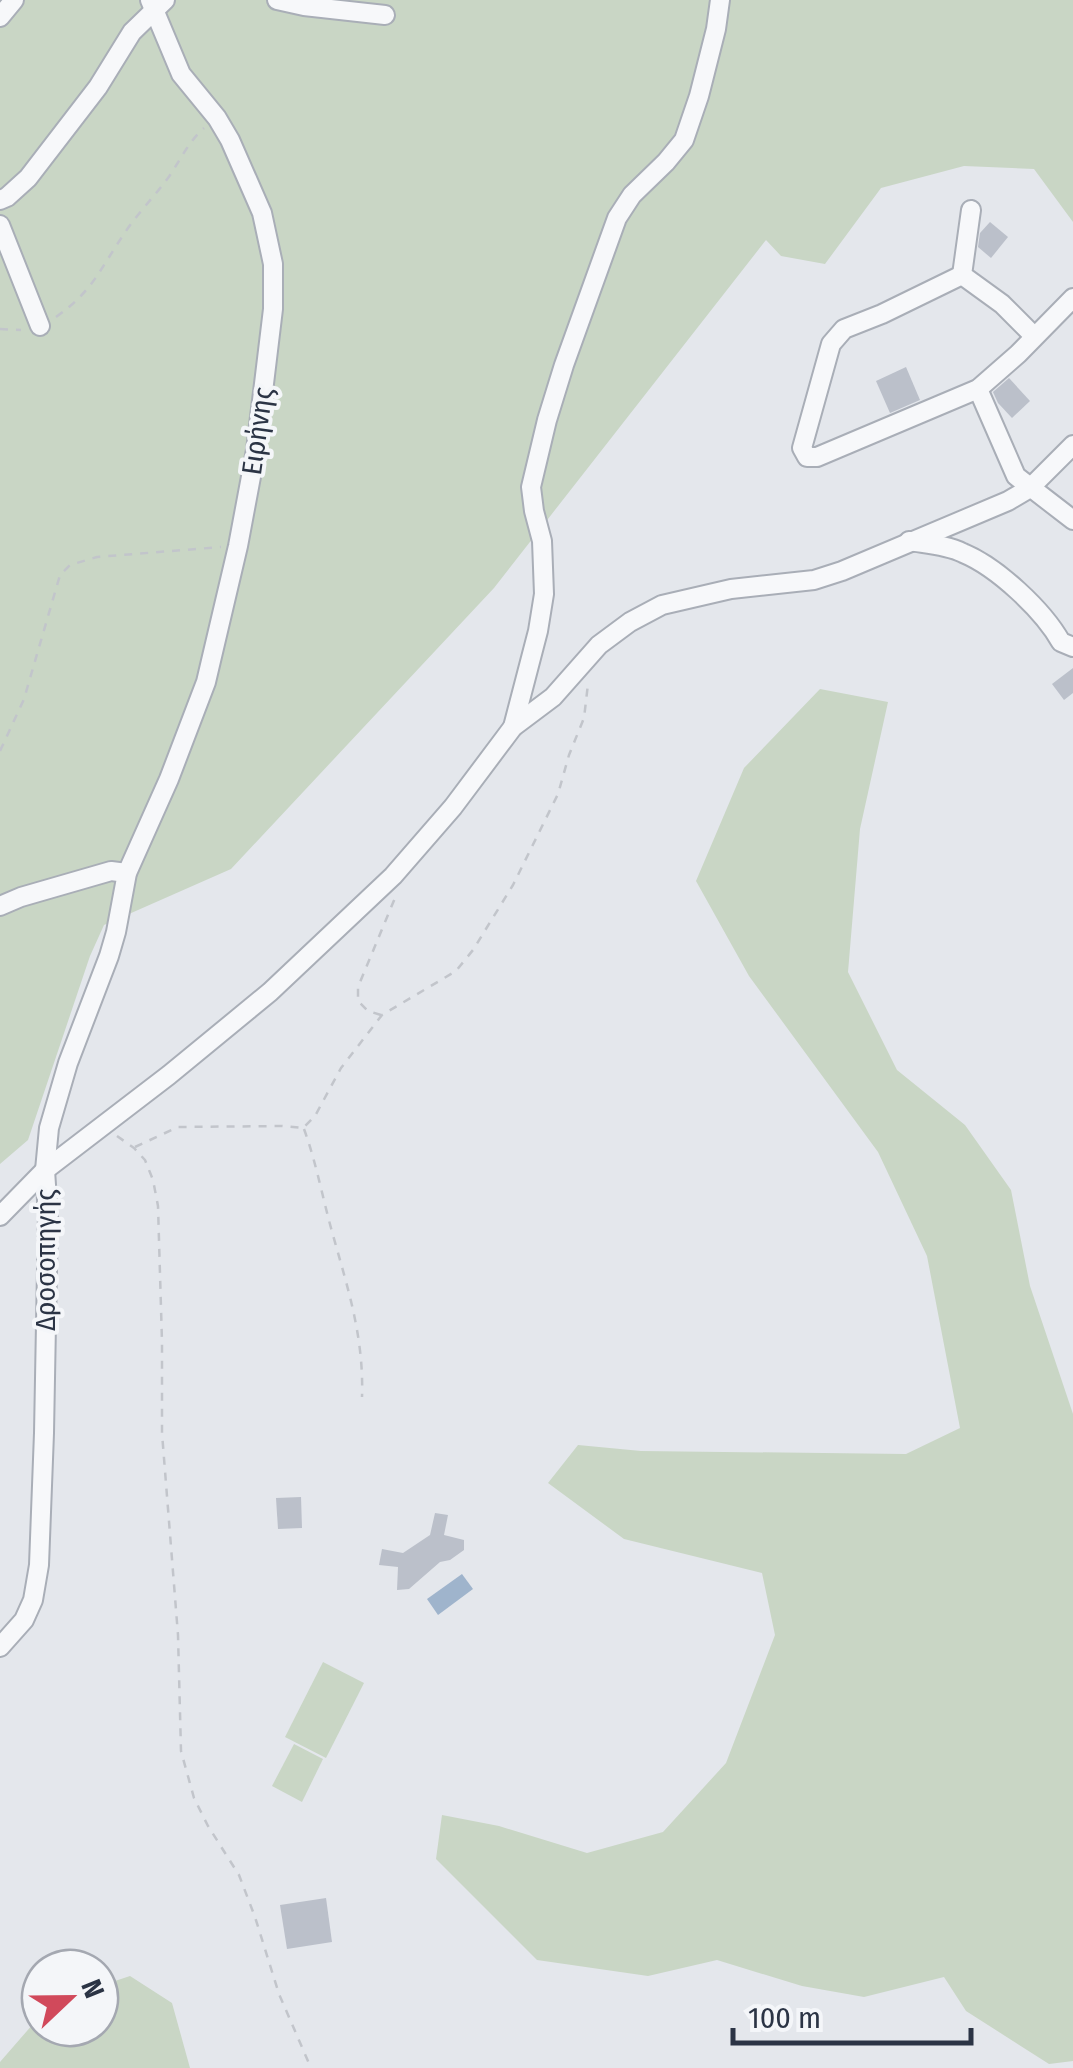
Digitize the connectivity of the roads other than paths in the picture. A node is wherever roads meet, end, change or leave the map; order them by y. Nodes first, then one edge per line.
1 (14, 0) edge
2 (276, 0) edge
3 (720, 0) edge
4 (156, 3) edge
5 (385, 14) dead end
6 (0, 17) edge
7 (0, 200) edge
8 (971, 210) dead end
9 (0, 225) edge
10 (962, 275) junction
11 (1073, 298) edge
12 (40, 326) road end
13 (1034, 336) junction
14 (978, 389) junction
15 (1073, 446) edge
16 (1030, 488) junction
17 (1073, 520) edge
18 (910, 541) junction
19 (1073, 647) edge
20 (513, 727) junction
21 (126, 873) junction
22 (0, 906) edge
23 (45, 1170) junction
24 (0, 1216) edge
25 (0, 1647) edge

1 - 6 street
2 - 5 street
3 - 20 street
4 - 7 street
4 - 21 street, Ειρήνης
8 - 10 street
9 - 12 street
10 - 13 street
10 - 14 street
11 - 13 street
13 - 14 street
14 - 16 street
15 - 16 street
16 - 17 street
16 - 18 street
18 - 19 street
18 - 20 street
20 - 23 street
21 - 22 street
21 - 23 street, Δροσοπηγής
23 - 24 street
23 - 25 street, Δροσοπηγής

